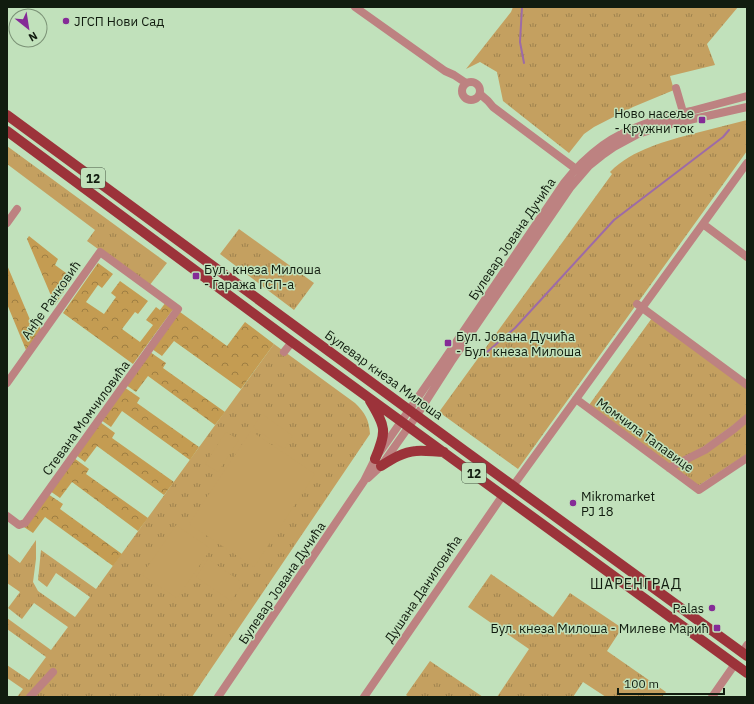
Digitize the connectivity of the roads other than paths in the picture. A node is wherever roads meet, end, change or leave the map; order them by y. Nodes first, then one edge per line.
1 (355, 7) edge
2 (464, 86) junction
3 (676, 88) dead end
4 (478, 96) junction
5 (747, 96) edge
6 (747, 107) edge
7 (683, 112) junction
8 (7, 114) edge
9 (7, 131) edge
10 (747, 163) edge
11 (579, 171) junction
12 (16, 209) dead end
13 (7, 223) edge
14 (702, 224) junction
15 (179, 241) junction
16 (171, 251) junction
17 (100, 252) joint
18 (747, 257) edge
19 (640, 306) junction
20 (292, 342) junction
21 (284, 352) dead end
22 (7, 383) edge
23 (747, 385) edge
24 (367, 396) junction
25 (576, 399) junction
26 (413, 413) junction
27 (747, 418) edge
28 (405, 424) junction
29 (444, 452) junction
30 (747, 458) edge
31 (378, 463) junction
32 (669, 468) junction
33 (513, 486) junction
34 (503, 495) junction
35 (7, 516) edge
36 (745, 651) edge
37 (735, 664) junction
38 (52, 672) dead end
39 (747, 673) edge
40 (30, 697) edge
41 (218, 697) edge
42 (364, 697) edge
43 (712, 697) edge

1 - 2 street
2 - 4 street
2 - 4 street
3 - 7 street
4 - 11 street
5 - 7 street, Булевар Јована Дучића
6 - 11 street, Булевар Јована Дучића
7 - 11 street, Булевар Јована Дучића
8 - 15 main road, Булевар кнеза Милоша / 12
9 - 16 main road, Булевар кнеза Милоша / 12
10 - 14 street, Момчила Тапавице
11 - 26 street, Булевар Јована Дучића
12 - 13 street
14 - 18 street
14 - 19 street, Момчила Тапавице
15 - 16 main road
15 - 26 main road, Булевар кнеза Милоша / 12
16 - 20 main road, Булевар кнеза Милоша / 12
17 - 22 street, Анђе Ранковић
17 - 35 street, Стевана Момчиловића
19 - 23 street
19 - 25 street, Момчила Тапавице
20 - 21 street
20 - 24 main road, Булевар кнеза Милоша / 12
24 - 28 main road, Булевар кнеза Милоша / 12
24 - 31 main road
25 - 32 street, Момчила Тапавице
25 - 33 street, Момчила Тапавице
26 - 28 street, Булевар Јована Дучића
26 - 33 main road, Булевар кнеза Милоша / 12
27 - 32 street
28 - 29 main road, Булевар кнеза Милоша / 12
28 - 31 street, Булевар Јована Дучића
29 - 31 main road
29 - 34 main road, Булевар кнеза Милоша / 12
30 - 32 street, Момчила Тапавице
31 - 41 street, Булевар Јована Дучића
33 - 36 main road, Булевар кнеза Милоша / 12
34 - 37 main road, Булевар кнеза Милоша / 12
34 - 42 street, Душана Даниловића
37 - 39 main road, Булевар кнеза Милоша / 12
37 - 43 street
38 - 40 street

